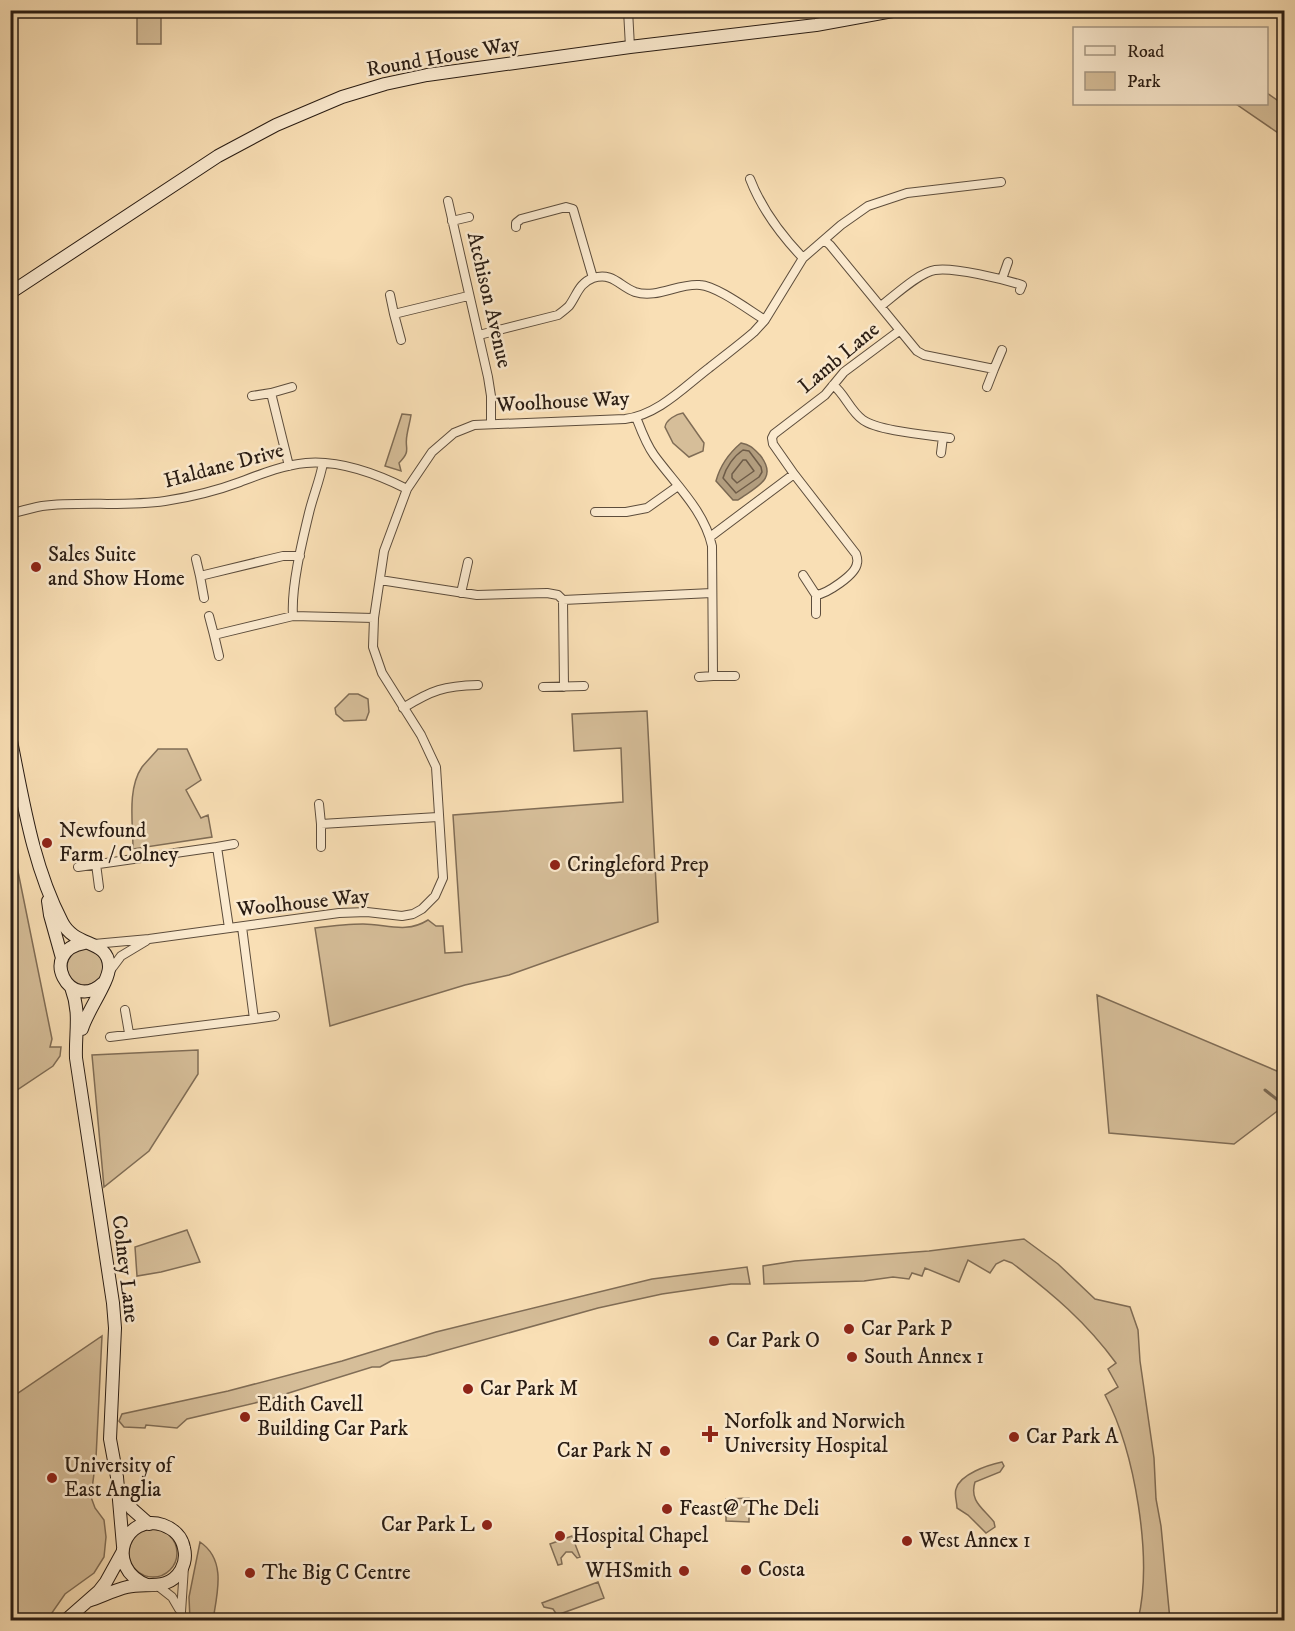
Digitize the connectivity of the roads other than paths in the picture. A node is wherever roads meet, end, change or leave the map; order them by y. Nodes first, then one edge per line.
1 (628, 10) edge
2 (898, 10) edge
3 (630, 47) junction
4 (750, 179) dead end
5 (1001, 182) dead end
6 (448, 201) dead end
7 (470, 217) dead end
8 (452, 221) junction
9 (516, 227) dead end
10 (824, 240) junction
11 (803, 258) junction
12 (1008, 262) dead end
13 (593, 278) junction
14 (1002, 279) junction
15 (1023, 288) dead end
16 (10, 293) edge
17 (390, 295) dead end
18 (468, 296) junction
19 (881, 306) junction
20 (394, 314) junction
21 (765, 320) junction
22 (899, 331) junction
23 (480, 335) junction
24 (401, 340) dead end
25 (1002, 350) dead end
26 (994, 369) junction
27 (833, 385) junction
28 (292, 387) dead end
29 (987, 387) dead end
30 (271, 393) junction
31 (252, 396) dead end
32 (636, 417) junction
33 (491, 424) junction
34 (941, 453) dead end
35 (323, 463) junction
36 (289, 466) junction
37 (794, 474) junction
38 (678, 486) junction
39 (406, 489) junction
40 (596, 512) dead end
41 (10, 514) edge
42 (710, 537) junction
43 (300, 556) junction
44 (196, 559) dead end
45 (468, 562) dead end
46 (803, 575) dead end
47 (200, 576) junction
48 (380, 580) junction
49 (461, 593) junction
50 (712, 593) junction
51 (816, 595) junction
52 (204, 598) dead end
53 (563, 600) junction
54 (816, 614) dead end
55 (209, 616) dead end
56 (293, 616) junction
57 (374, 618) junction
58 (214, 635) junction
59 (219, 656) dead end
60 (713, 676) junction
61 (735, 676) dead end
62 (699, 677) dead end
63 (478, 685) dead end
64 (584, 686) dead end
65 (543, 687) dead end
66 (564, 687) junction
67 (403, 708) junction
68 (10, 736) edge
69 (319, 804) dead end
70 (438, 817) junction
71 (321, 824) junction
72 (234, 844) dead end
73 (217, 847) junction
74 (321, 847) dead end
75 (96, 864) junction
76 (78, 867) dead end
77 (99, 887) dead end
78 (46, 888) junction
79 (242, 927) junction
80 (229, 928) junction
81 (149, 939) junction
82 (89, 943) junction
83 (62, 958) junction
84 (106, 977) junction
85 (71, 987) junction
86 (124, 1011) dead end
87 (275, 1016) dead end
88 (254, 1019) junction
89 (129, 1033) junction
90 (110, 1037) dead end
91 (76, 1058) junction
92 (117, 1486) junction
93 (149, 1524) junction
94 (123, 1550) junction
95 (185, 1560) junction
96 (152, 1586) junction
97 (88, 1601) junction
98 (181, 1616) edge
99 (66, 1620) edge

1 - 3 street
2 - 3 street, Round House Way
3 - 16 street, Round House Way
4 - 11 street
5 - 10 street, Woolhouse Way
6 - 8 street, Atchison Avenue
7 - 8 street, Atchison Avenue
8 - 18 street, Atchison Avenue
9 - 13 street
10 - 11 street, Woolhouse Way
10 - 19 street, Lamb Lane
11 - 21 street, Woolhouse Way
12 - 14 street
13 - 21 street
13 - 23 street
14 - 15 street
14 - 19 street
17 - 20 street
18 - 20 street
18 - 23 street, Atchison Avenue
19 - 22 street, Lamb Lane
20 - 24 street
21 - 32 street, Woolhouse Way
22 - 26 street
22 - 27 street, Lamb Lane
23 - 33 street, Atchison Avenue
25 - 26 street
26 - 29 street
27 - 34 street
27 - 37 street, Lamb Lane
28 - 30 street
30 - 31 street
30 - 36 street
32 - 33 street, Woolhouse Way
32 - 38 street
33 - 39 street, Woolhouse Way
35 - 36 street, Haldane Drive
35 - 39 street, Haldane Drive
35 - 43 street
36 - 41 street, Haldane Drive
37 - 42 street
37 - 51 street, Lamb Lane
38 - 40 street
38 - 42 street
39 - 48 street, Woolhouse Way
42 - 50 street
43 - 47 street
43 - 56 street
44 - 47 street
45 - 49 street
46 - 51 street
47 - 52 street
48 - 49 street
48 - 57 street, Woolhouse Way
49 - 53 street
50 - 53 street
50 - 60 street
51 - 54 street
53 - 66 street
55 - 58 street
56 - 57 street
56 - 58 street
57 - 67 street, Woolhouse Way
58 - 59 street
60 - 61 street
60 - 62 street
63 - 67 street
64 - 66 street
65 - 66 street
67 - 70 street, Woolhouse Way
68 - 78 street, Colney Lane
69 - 71 street
70 - 71 street
70 - 79 street, Woolhouse Way
71 - 74 street
72 - 73 street
73 - 75 street
73 - 80 street
75 - 76 street
75 - 77 street
78 - 82 street, Colney Lane
78 - 83 street, Colney Lane
79 - 80 street, Woolhouse Way
79 - 88 street
80 - 81 street, Woolhouse Way
81 - 82 street, Woolhouse Way
81 - 84 street, Woolhouse Way
82 - 83 street
82 - 84 street, Colney Lane
83 - 85 street, Colney Lane
84 - 85 street
84 - 91 street, Colney Lane
85 - 91 street, Colney Lane
86 - 89 street
87 - 88 street
88 - 89 street
89 - 90 street
91 - 92 street, Colney Lane
92 - 93 street, Colney Lane
92 - 94 street, Colney Lane
93 - 94 street
93 - 95 street, Colney Lane
94 - 96 street, Colney Lane
94 - 97 street
95 - 96 street
95 - 98 street, Colney Lane
96 - 97 street
96 - 98 street, Colney Lane
97 - 99 street

